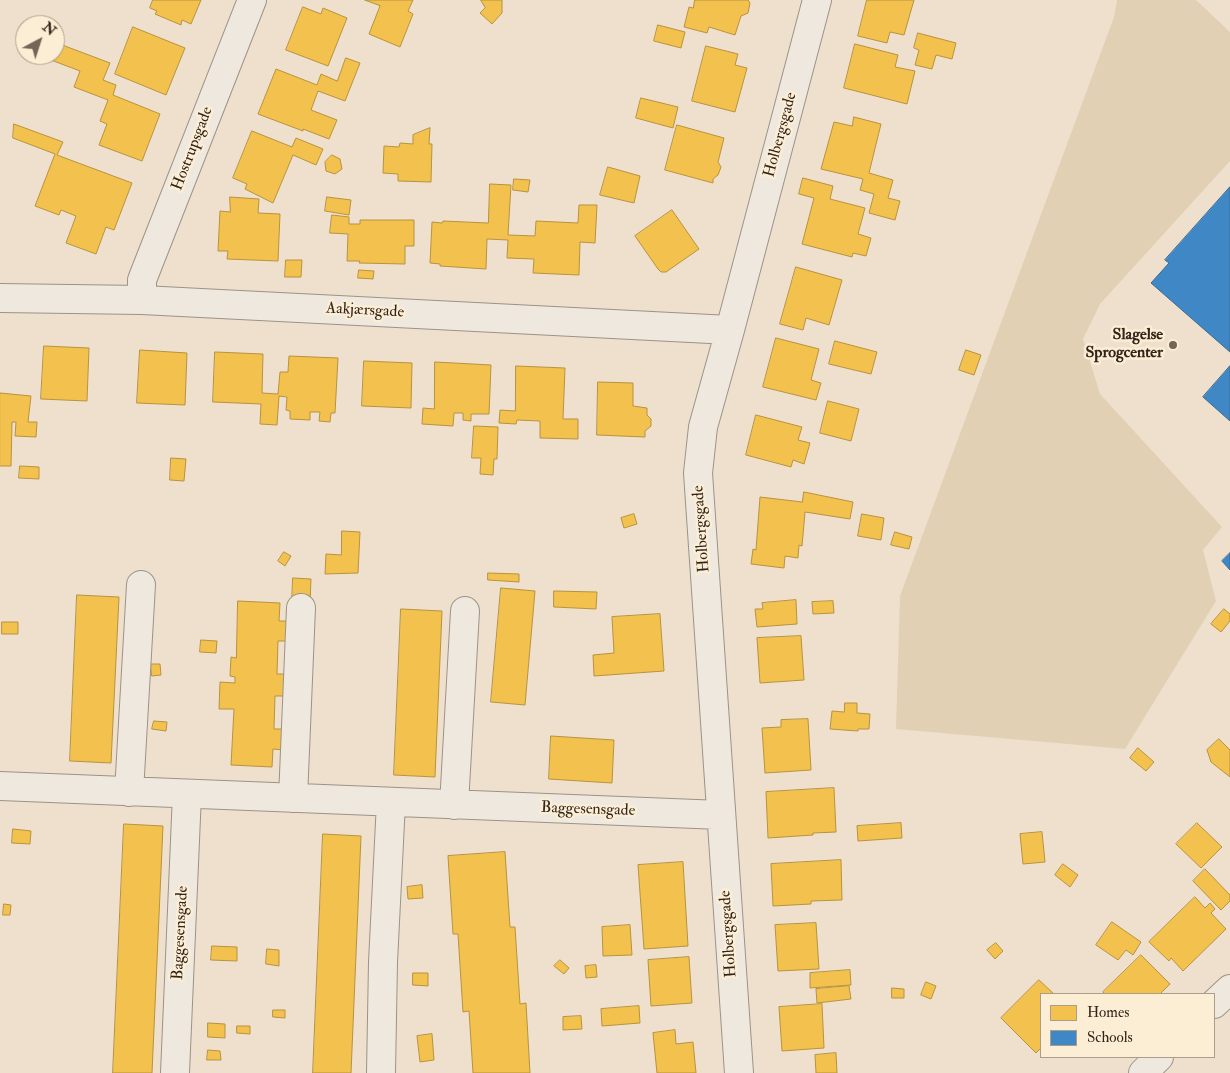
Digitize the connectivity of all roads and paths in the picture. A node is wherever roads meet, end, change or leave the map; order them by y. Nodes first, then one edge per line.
1 (252, 0) edge
2 (817, 0) edge
3 (0, 298) edge
4 (142, 300) junction
5 (730, 330) junction
6 (141, 585) dead end
7 (301, 608) dead end
8 (464, 611) dead end
9 (0, 786) edge
10 (129, 792) junction
11 (187, 794) junction
12 (294, 798) junction
13 (391, 802) junction
14 (454, 805) junction
15 (721, 815) junction
16 (1230, 988) edge
17 (1215, 1003) edge
18 (1158, 1058) edge
19 (175, 1073) edge
20 (381, 1073) edge
21 (739, 1073) edge
22 (1142, 1073) edge

1 - 4 street, Hostrupsgade
2 - 5 street, Holbergsgade
3 - 4 street, Aakjærsgade
4 - 5 street, Aakjærsgade
5 - 15 street, Holbergsgade
6 - 10 street
7 - 12 street
8 - 14 street
9 - 10 street, Baggesensgade
10 - 11 street, Baggesensgade
11 - 12 street, Baggesensgade
11 - 19 street, Baggesensgade
12 - 13 street, Baggesensgade
13 - 14 street, Baggesensgade
13 - 20 street
14 - 15 street, Baggesensgade
15 - 21 street, Holbergsgade
16 - 17 street
18 - 22 street

